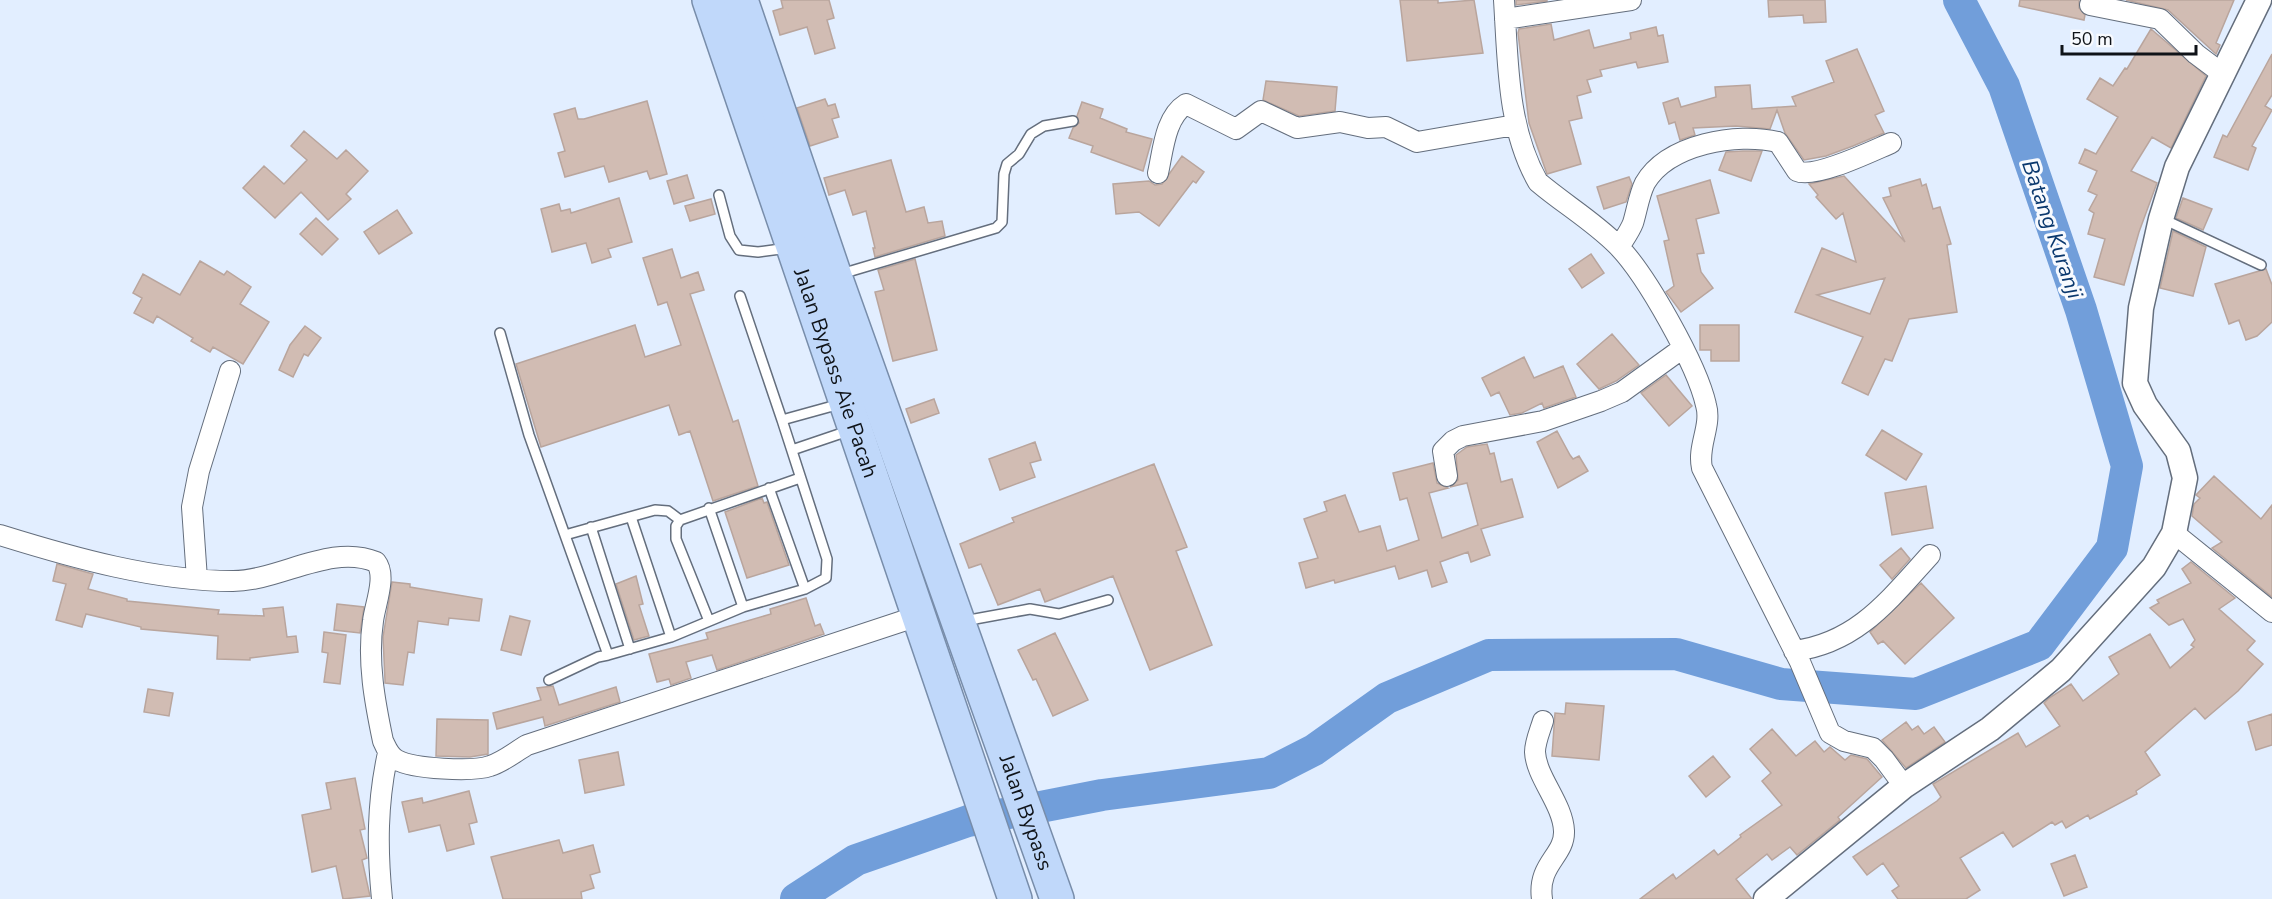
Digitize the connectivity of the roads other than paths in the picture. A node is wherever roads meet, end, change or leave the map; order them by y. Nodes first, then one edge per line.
1 (709, 0) edge
2 (741, 0) edge
3 (1631, 0) edge
4 (2259, 0) edge
5 (2090, 5) dead end
6 (1504, 9) edge
7 (2224, 75) junction
8 (1073, 120) dead end
9 (1515, 124) junction
10 (1891, 143) dead end
11 (1158, 173) dead end
12 (719, 195) dead end
13 (2161, 219) junction
14 (793, 247) junction
15 (1619, 247) junction
16 (2261, 265) dead end
17 (836, 276) junction
18 (740, 296) dead end
19 (500, 333) dead end
20 (1683, 348) junction
21 (230, 371) dead end
22 (852, 415) junction
23 (782, 420) junction
24 (792, 450) junction
25 (1447, 476) dead end
26 (800, 478) junction
27 (769, 488) junction
28 (709, 508) junction
29 (631, 517) junction
30 (680, 520) junction
31 (591, 527) junction
32 (2174, 533) junction
33 (0, 535) edge
34 (565, 535) junction
35 (1930, 555) dead end
36 (197, 579) junction
37 (805, 589) junction
38 (1108, 600) dead end
39 (743, 607) junction
40 (2272, 612) edge
41 (918, 616) junction
42 (709, 621) junction
43 (960, 623) junction
44 (671, 637) junction
45 (630, 650) junction
46 (608, 655) junction
47 (1797, 656) junction
48 (549, 680) dead end
49 (1543, 721) dead end
50 (962, 749) joint
51 (388, 753) junction
52 (1904, 786) junction
53 (1056, 895) edge
54 (382, 899) edge
55 (1015, 899) edge
56 (1542, 899) edge
57 (1766, 899) edge

1 - 14 highway, Jalan Bypass Aie Pacah
2 - 17 highway, Jalan Bypass
3 - 6 street
4 - 7 street
5 - 7 street
6 - 9 street
7 - 13 street
8 - 17 lane
9 - 11 street
9 - 15 street
10 - 15 street
12 - 14 lane
13 - 16 lane
13 - 32 street
14 - 22 highway, Jalan Bypass Aie Pacah
15 - 20 street
17 - 43 highway, Jalan Bypass
18 - 23 lane
19 - 34 lane
20 - 25 street
20 - 47 street
21 - 36 street
22 - 23 lane
22 - 24 lane
22 - 41 highway, Jalan Bypass Aie Pacah
23 - 24 lane
24 - 26 lane
26 - 27 lane
26 - 37 lane
27 - 28 lane
27 - 37 lane
28 - 30 lane
28 - 39 lane
29 - 30 lane
29 - 31 lane
29 - 44 lane
30 - 42 lane
31 - 34 lane
31 - 45 lane
32 - 40 street
32 - 52 street
33 - 36 street
34 - 46 lane
35 - 47 street
36 - 51 street
37 - 39 lane
38 - 43 lane
39 - 42 lane
41 - 50 highway, Jalan Bypass Aie Pacah
41 - 51 street
42 - 44 lane
43 - 53 highway, Jalan Bypass
44 - 45 lane
45 - 46 lane
46 - 48 lane
47 - 52 street
49 - 56 street
50 - 55 highway, Jalan Bypass
51 - 54 street
52 - 57 street

